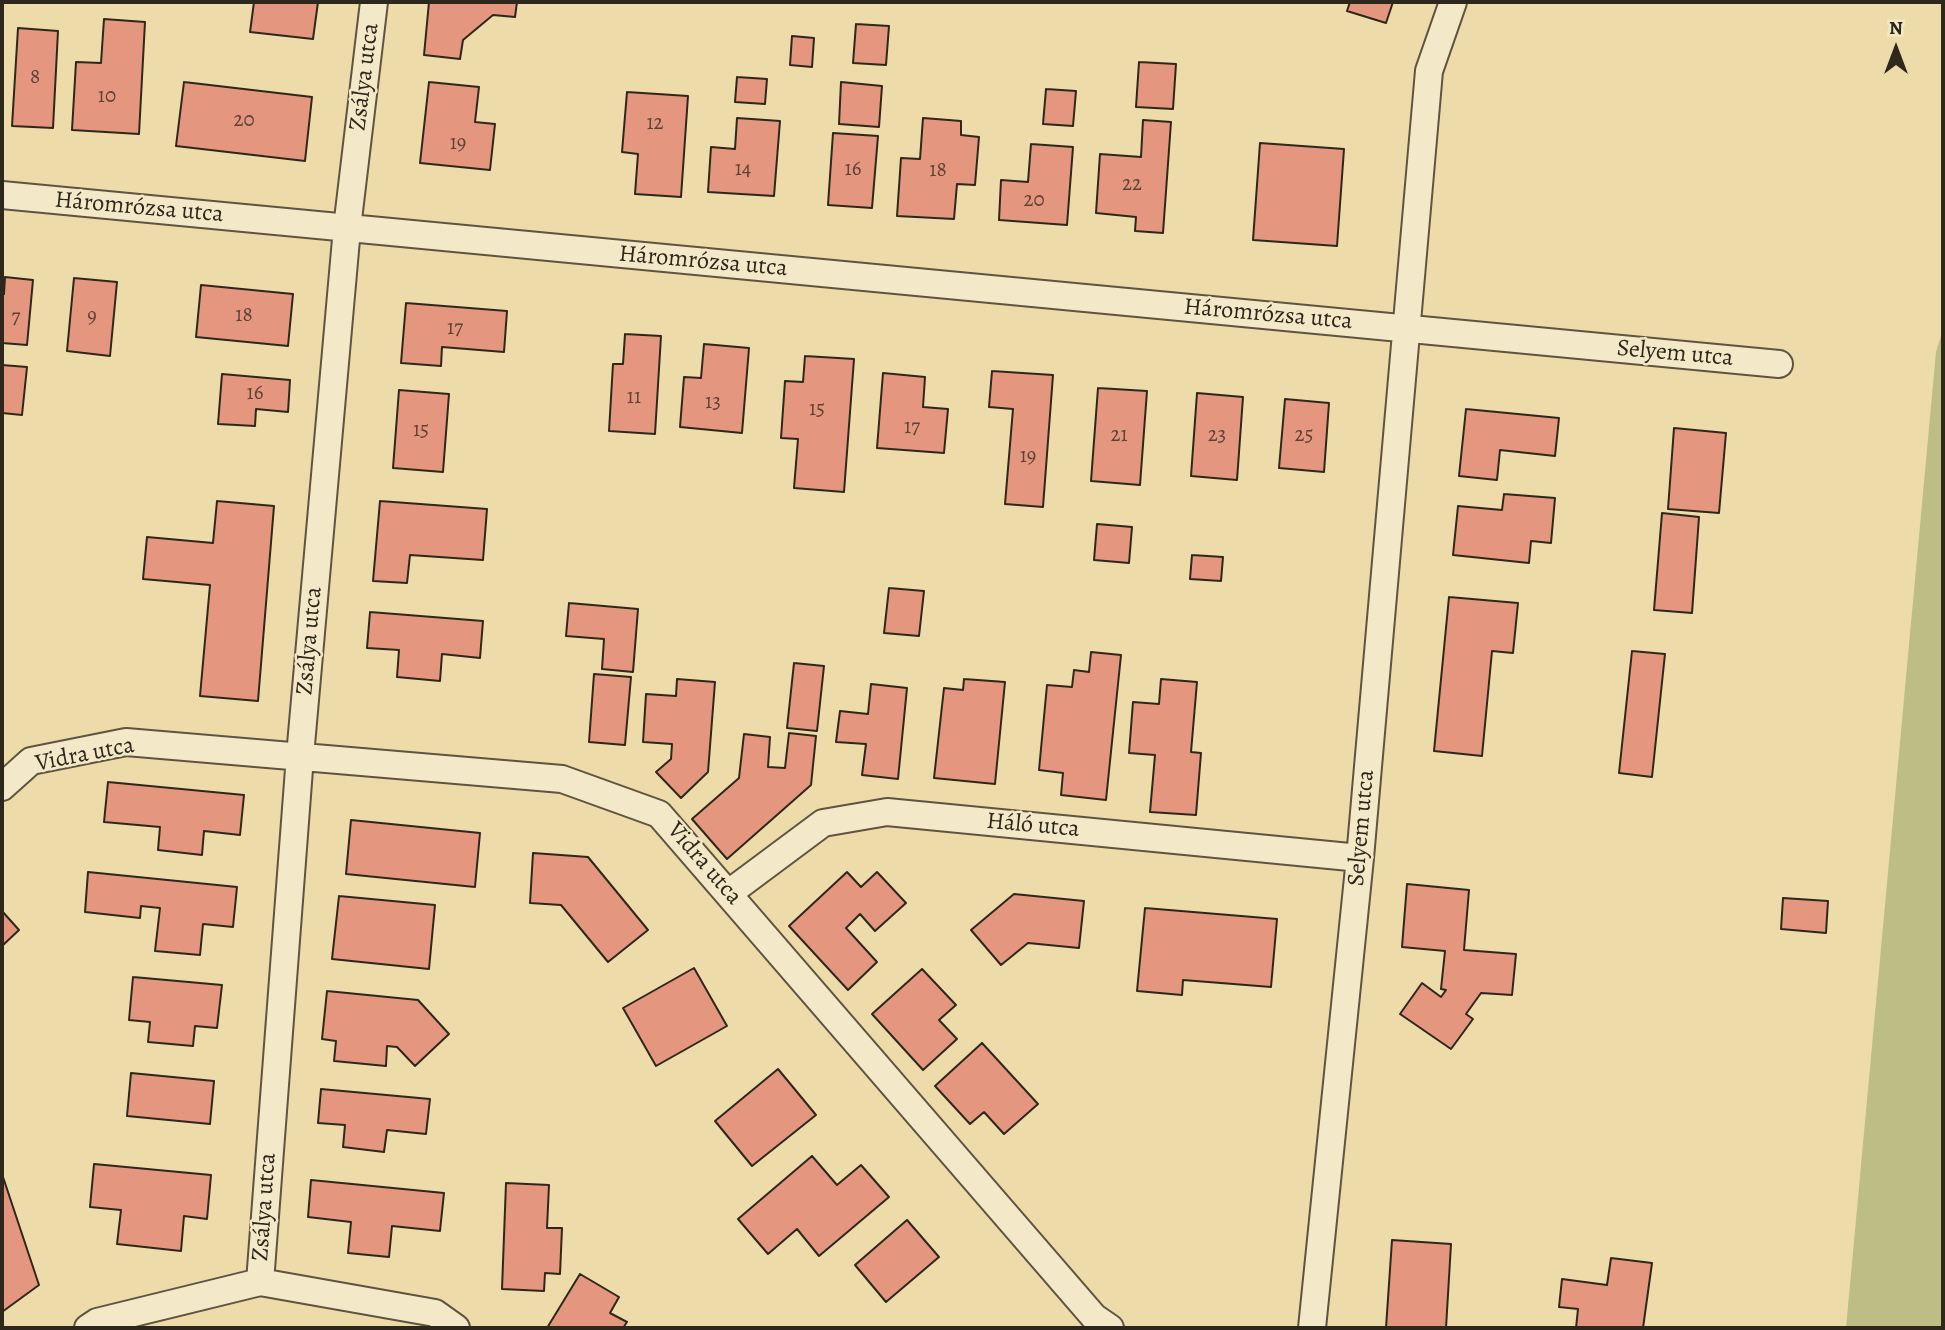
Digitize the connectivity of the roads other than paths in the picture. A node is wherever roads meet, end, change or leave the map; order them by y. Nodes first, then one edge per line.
1 (374, 2) edge
2 (1453, 2) edge
3 (2, 195) edge
4 (347, 228) junction
5 (1405, 328) junction
6 (1779, 364) dead end
7 (300, 755) junction
8 (2, 787) edge
9 (1360, 858) junction
10 (729, 893) junction
11 (260, 1282) junction
12 (88, 1328) edge
13 (456, 1328) edge
14 (1110, 1328) edge
15 (1312, 1328) edge

1 - 4 street, Zsálya utca
2 - 5 street, Selyem utca
3 - 4 street, Háromrózsa utca
4 - 5 street, Háromrózsa utca
4 - 7 street, Zsálya utca
5 - 6 street, Selyem utca
5 - 9 street, Selyem utca
7 - 8 street, Vidra utca
7 - 10 street, Vidra utca
7 - 11 street, Zsálya utca
9 - 10 street, Háló utca
9 - 15 street, Selyem utca
10 - 14 street, Vidra utca
11 - 12 street
11 - 13 street

